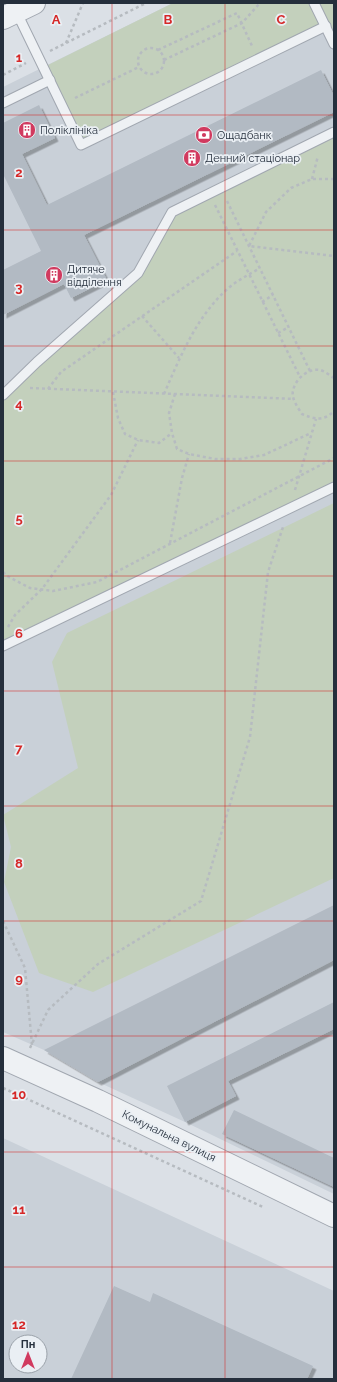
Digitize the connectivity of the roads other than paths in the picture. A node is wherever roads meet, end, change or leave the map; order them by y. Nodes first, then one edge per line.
1 (314, 3) edge
2 (18, 11) edge
3 (326, 26) junction
4 (334, 44) edge
5 (50, 80) junction
6 (3, 103) edge
7 (334, 132) edge
8 (6, 387) edge
9 (3, 395) edge
10 (334, 488) edge
11 (3, 646) edge
12 (12, 1062) edge
13 (334, 1216) edge

1 - 3 lane
2 - 5 lane
3 - 4 lane
3 - 5 lane
5 - 6 lane
7 - 8 lane
8 - 9 lane
10 - 11 lane
12 - 13 street, Комунальна вулиця

